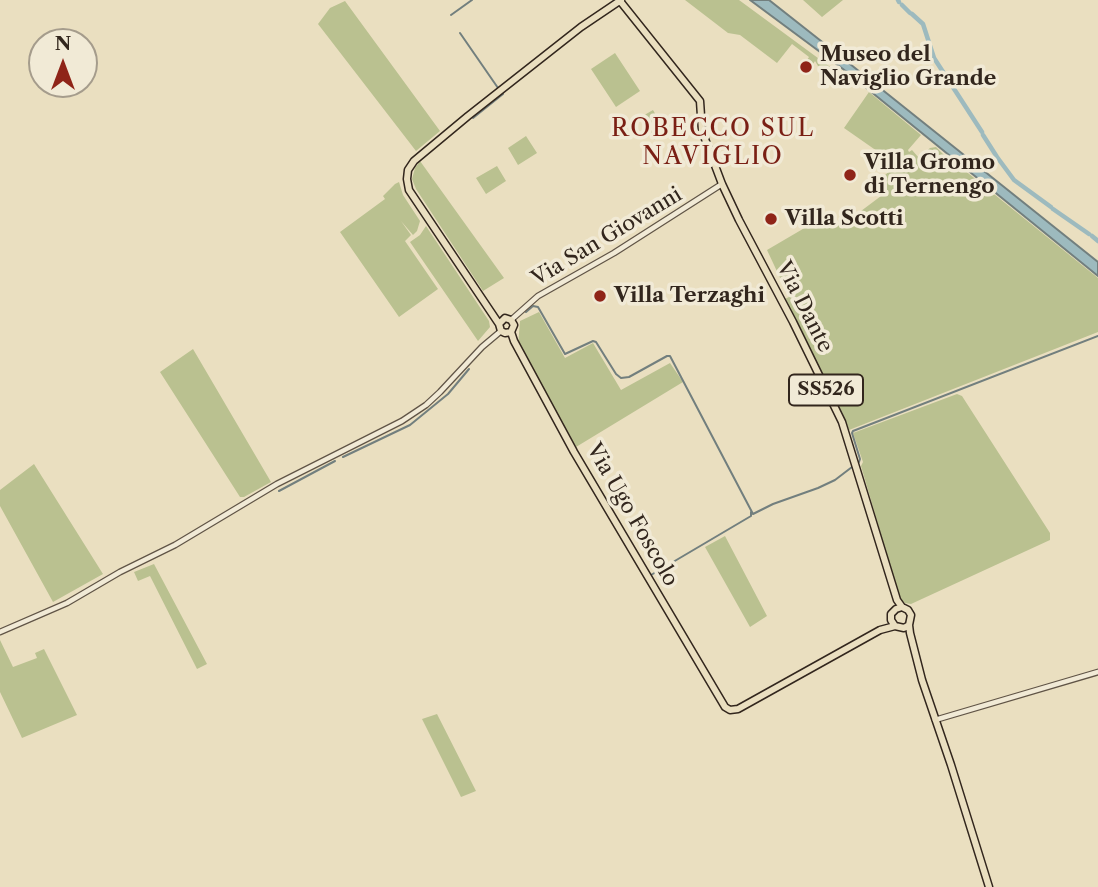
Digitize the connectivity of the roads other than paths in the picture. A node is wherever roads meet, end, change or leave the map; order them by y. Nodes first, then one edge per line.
1 (620, 0) edge
2 (628, 0) edge
3 (629, 11) junction
4 (722, 184) junction
5 (511, 320) junction
6 (500, 327) junction
7 (511, 332) junction
8 (902, 607) junction
9 (890, 617) junction
10 (902, 626) junction
11 (0, 632) edge
12 (875, 633) junction
13 (1098, 672) edge
14 (935, 720) junction
15 (989, 887) edge

1 - 3 main road
1 - 6 main road
2 - 3 main road
3 - 4 main road, SS526
4 - 5 street, Via San Giovanni
4 - 8 main road, Via Dante / SS526
5 - 6 main road
5 - 7 main road
6 - 7 main road
6 - 11 street
7 - 12 main road, Via Ugo Foscolo
8 - 9 main road
8 - 10 main road, SS526
9 - 10 main road, SS526
9 - 12 main road
10 - 12 main road
10 - 14 main road, SS526
13 - 14 street
14 - 15 main road, SS526

